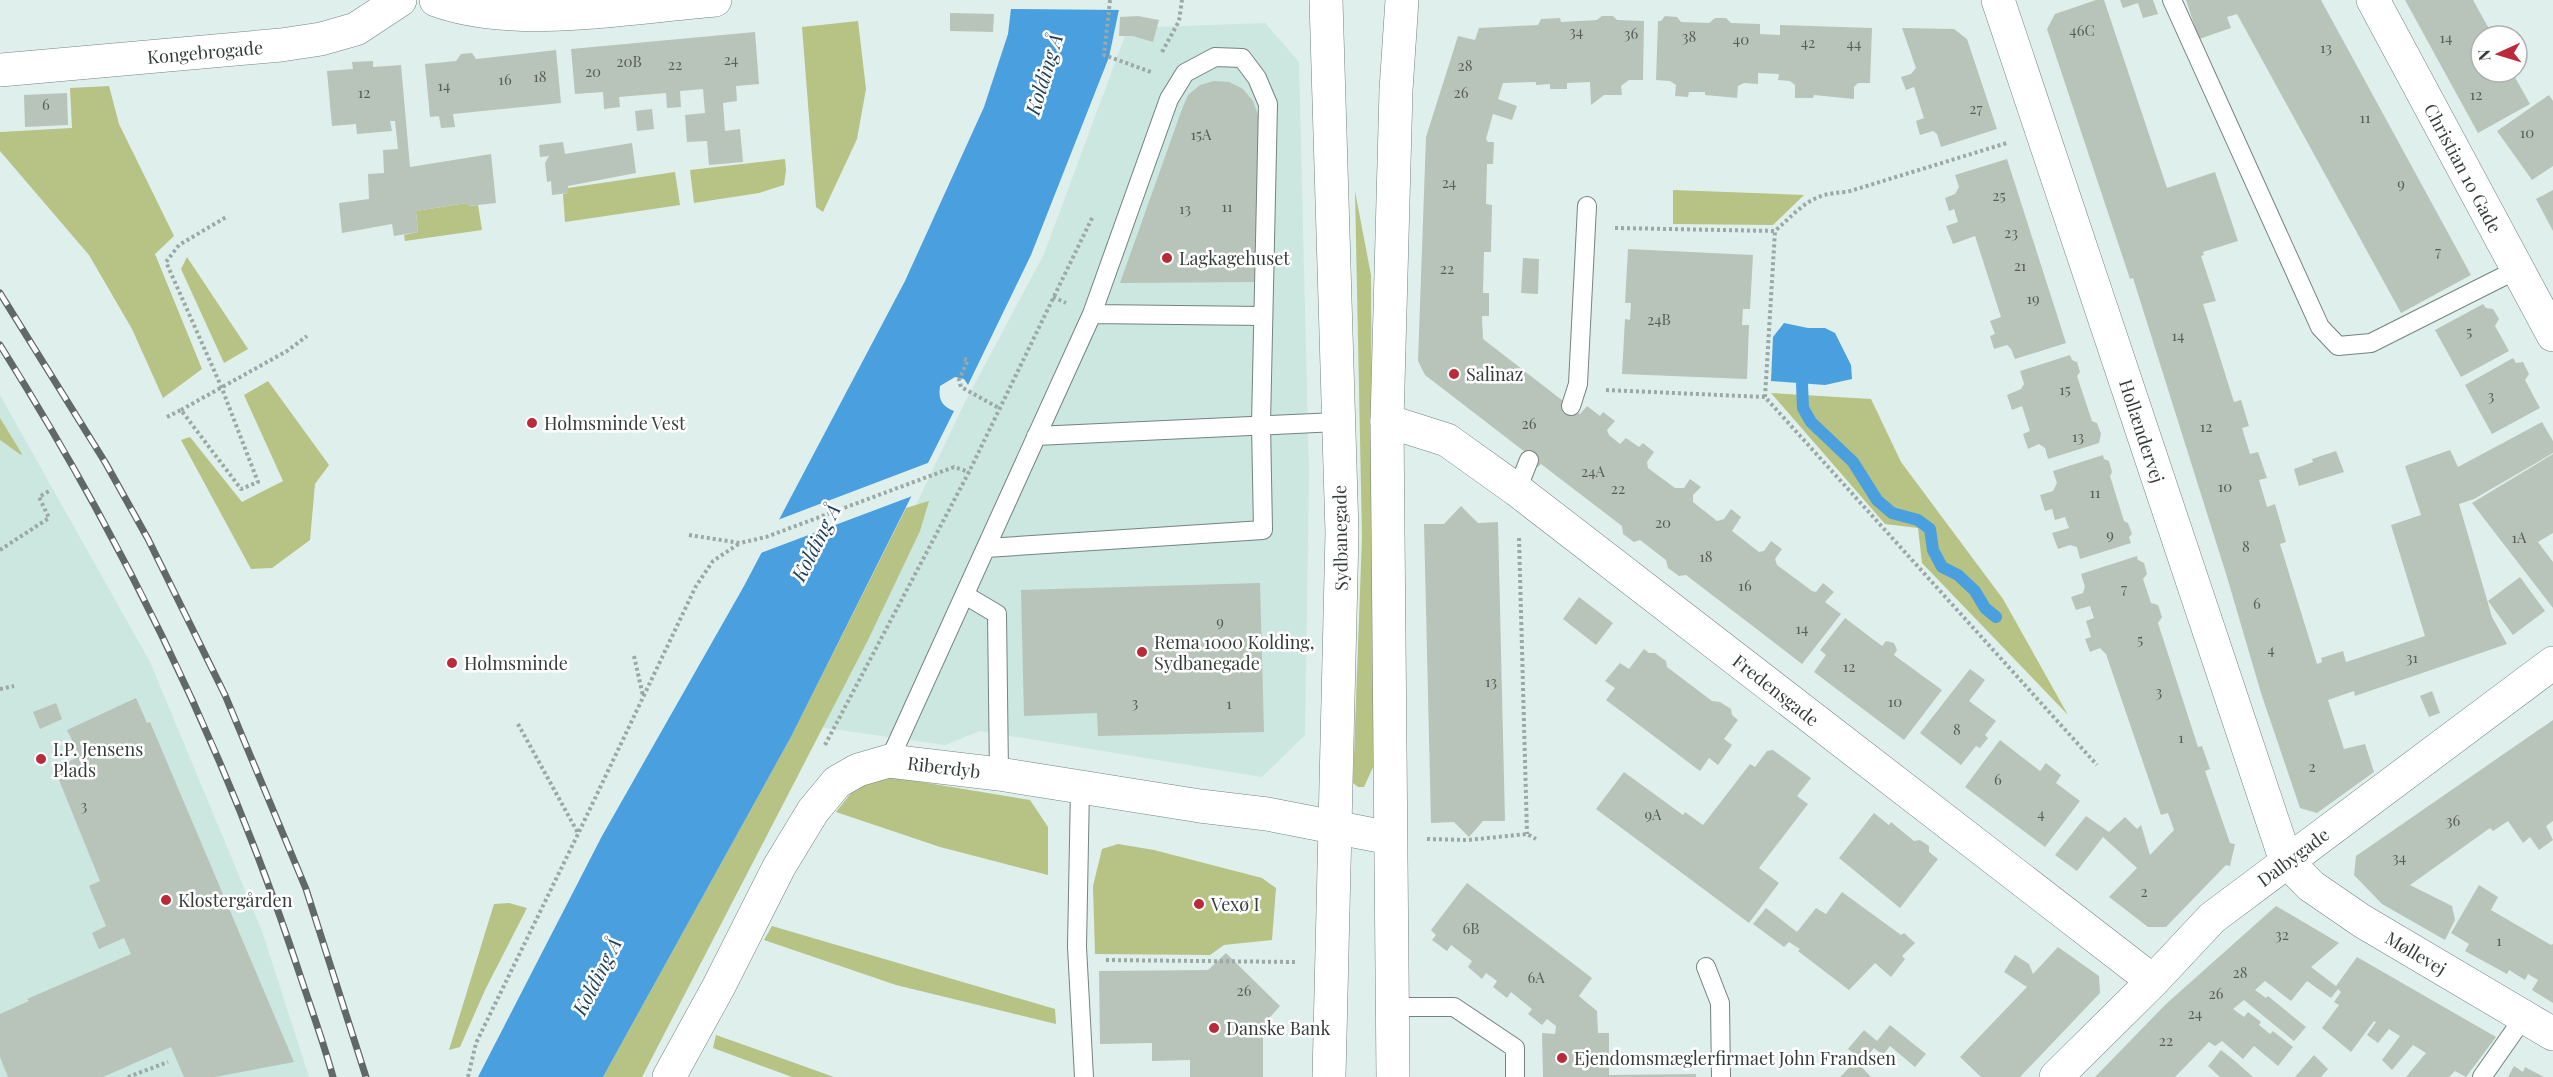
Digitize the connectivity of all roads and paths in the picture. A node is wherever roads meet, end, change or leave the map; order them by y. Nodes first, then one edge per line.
1 (400, 0) edge
2 (436, 0) edge
3 (715, 0) edge
4 (1110, 0) edge
5 (1182, 0) edge
6 (1326, 0) edge
7 (1402, 0) edge
8 (1998, 0) edge
9 (2172, 0) edge
10 (2373, 0) edge
11 (0, 70) edge
12 (1152, 72) junction
13 (1150, 78) dead end
14 (2042, 132) junction
15 (1587, 206) dead end
16 (1095, 212) dead end
17 (228, 216) dead end
18 (1609, 228) dead end
19 (1774, 231) junction
20 (2518, 269) junction
21 (1092, 314) junction
22 (1263, 316) junction
23 (2553, 335) edge
24 (307, 336) dead end
25 (964, 358) dead end
26 (221, 386) junction
27 (1604, 390) dead end
28 (1765, 397) junction
29 (1570, 406) dead end
30 (999, 408) junction
31 (181, 410) junction
32 (167, 417) dead end
33 (1388, 421) junction
34 (1337, 422) junction
35 (1261, 424) junction
36 (1036, 436) junction
37 (969, 472) junction
38 (1523, 475) junction
39 (49, 491) dead end
40 (688, 535) dead end
41 (740, 543) junction
42 (986, 548) junction
43 (0, 550) edge
44 (965, 595) junction
45 (634, 656) dead end
46 (2553, 663) edge
47 (14, 686) dead end
48 (0, 689) edge
49 (644, 697) junction
50 (518, 724) dead end
51 (889, 761) junction
52 (2097, 765) dead end
53 (999, 774) junction
54 (837, 782) junction
55 (1080, 788) junction
56 (1333, 825) junction
57 (578, 834) junction
58 (1527, 834) junction
59 (1390, 838) junction
60 (1536, 839) dead end
61 (2286, 861) junction
62 (1078, 960) junction
63 (1331, 962) junction
64 (1706, 967) dead end
65 (2153, 981) junction
66 (1392, 1007) junction
67 (2524, 1017) junction
68 (2553, 1034) edge
69 (168, 1062) dead end
70 (128, 1077) edge
71 (468, 1077) edge
72 (669, 1077) edge
73 (1084, 1077) edge
74 (1329, 1077) edge
75 (1393, 1077) edge
76 (1515, 1077) edge
77 (1721, 1077) edge
78 (2056, 1077) edge
79 (2482, 1077) edge

1 - 11 street, Kongebrogade
2 - 3 street
4 - 12 path
5 - 12 path
6 - 34 street, Sydbanegade
7 - 33 street
8 - 14 street, Hollændervej
9 - 20 lane
10 - 20 street, Christian 10 Gade
12 - 13 path
14 - 19 path
14 - 61 street, Hollændervej
15 - 29 lane
16 - 30 path
17 - 26 path
18 - 19 path
19 - 28 path
20 - 23 street, Christian 10 Gade
21 - 22 lane
21 - 22 lane
21 - 36 lane
22 - 35 lane
24 - 26 path
25 - 30 path
26 - 31 path
26 - 31 path
27 - 28 path
28 - 52 path
30 - 37 path
31 - 32 path
33 - 38 street, Fredensgade
33 - 59 street
34 - 35 lane
34 - 56 street, Sydbanegade
35 - 36 lane
35 - 42 lane
36 - 42 lane
37 - 41 path
37 - 54 path
38 - 58 path
38 - 65 street, Fredensgade
39 - 43 path
40 - 41 path
41 - 49 path
42 - 44 lane
44 - 51 lane
44 - 53 lane
45 - 49 path
46 - 61 street, Dalbygade
47 - 48 path
49 - 57 path
50 - 57 path
51 - 53 street, Riberdyb
51 - 54 street, Riberdyb
53 - 55 street, Riberdyb
54 - 72 street, Riberdyb
55 - 56 street, Riberdyb
55 - 62 lane
56 - 59 street, Riberdyb
56 - 63 street, Sydbanegade
57 - 71 path
58 - 59 path
58 - 60 path
59 - 66 street
61 - 65 street, Dalbygade
61 - 67 street, Møllevej
62 - 63 path
62 - 73 lane
63 - 74 street, Sydbanegade
64 - 77 lane
65 - 78 street, Dalbygade
66 - 75 street
66 - 76 lane
67 - 68 street, Møllevej
67 - 79 lane
69 - 70 path

